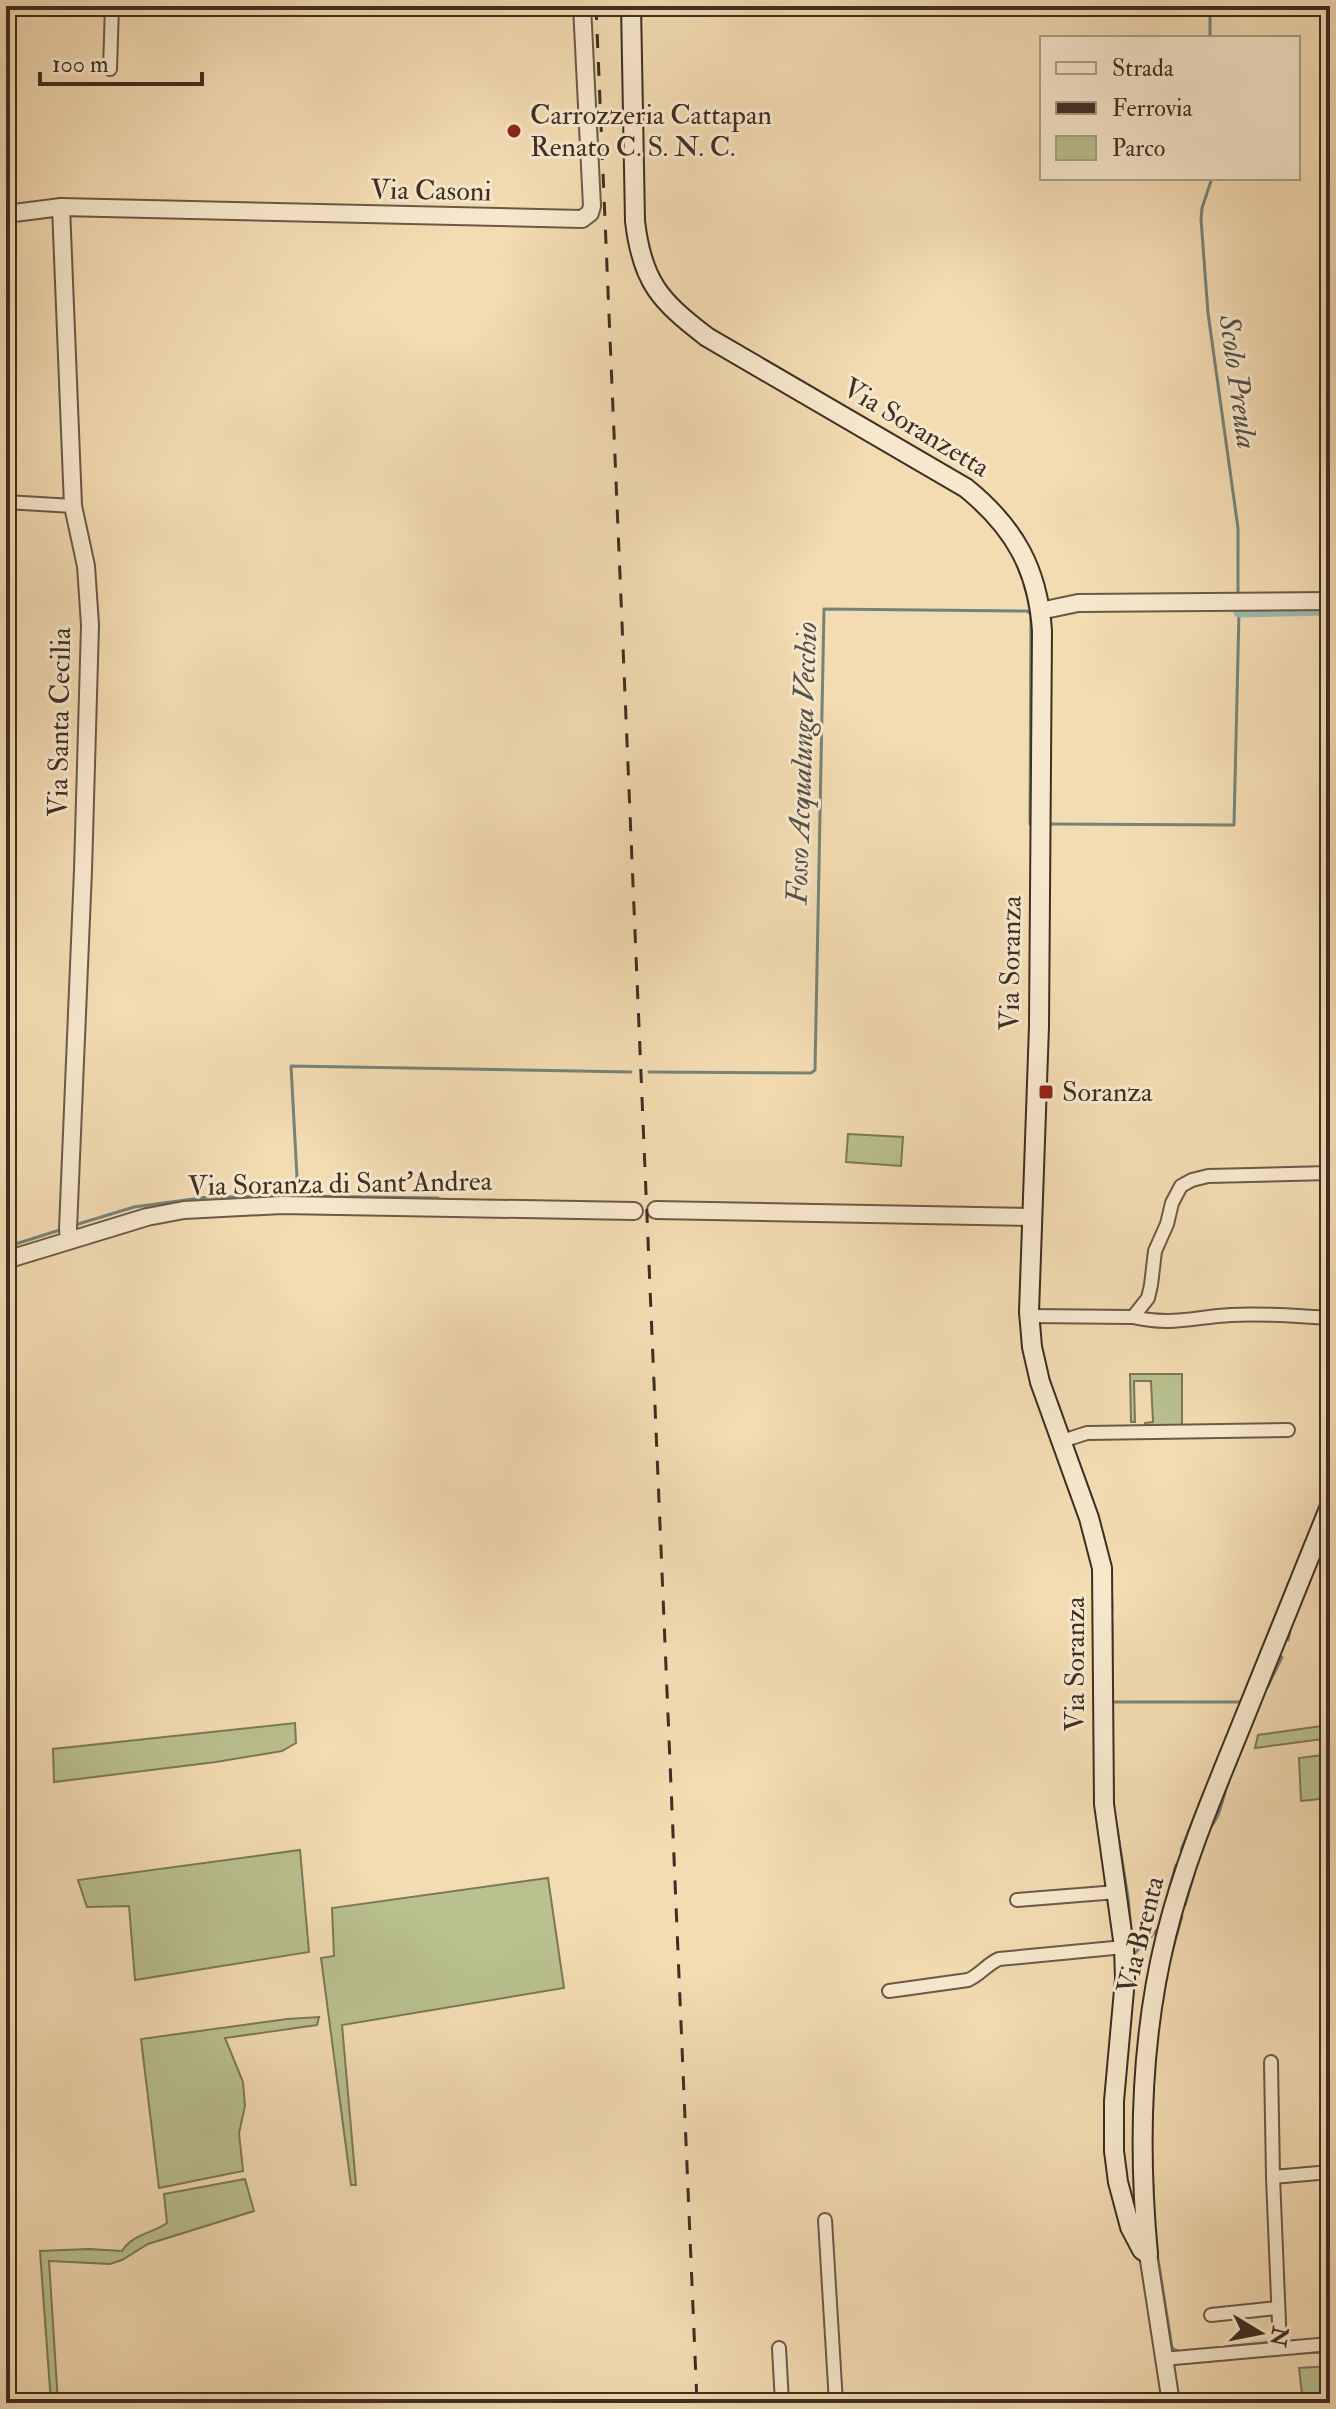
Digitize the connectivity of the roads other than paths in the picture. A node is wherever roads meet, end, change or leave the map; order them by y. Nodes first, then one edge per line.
1 (112, 6) edge
2 (582, 6) edge
3 (631, 6) edge
4 (110, 69) dead end
5 (61, 207) junction
6 (6, 214) edge
7 (6, 502) edge
8 (73, 506) junction
9 (1330, 601) edge
10 (1040, 611) junction
11 (1330, 1173) edge
12 (656, 1210) dead end
13 (634, 1211) dead end
14 (1032, 1217) junction
15 (69, 1240) junction
16 (6, 1260) edge
17 (1029, 1316) junction
18 (1133, 1317) junction
19 (1330, 1318) edge
20 (1288, 1430) dead end
21 (1062, 1441) junction
22 (1330, 1506) edge
23 (1117, 1892) junction
24 (1017, 1900) dead end
25 (1124, 1947) junction
26 (889, 1991) dead end
27 (1271, 2062) dead end
28 (1330, 2172) edge
29 (1273, 2177) junction
30 (825, 2220) dead end
31 (1148, 2254) junction
32 (1277, 2308) junction
33 (1211, 2315) dead end
34 (1330, 2344) edge
35 (1280, 2347) junction
36 (779, 2348) dead end
37 (1163, 2359) junction
38 (782, 2403) edge
39 (836, 2403) edge
40 (1171, 2403) edge

1 - 4 street
2 - 5 street, Via Casoni
3 - 10 main road, Via Soranzetta
5 - 6 street
5 - 8 street, Via Santa Cecilia
7 - 8 street
8 - 15 street, Via Santa Cecilia
9 - 10 street
10 - 14 main road, Via Soranza
11 - 18 street
12 - 14 street
13 - 15 street, Via Soranza di Sant'Andrea
14 - 17 main road, Via Soranza
15 - 16 street, Via Soranza di Sant'Andrea
17 - 18 street
17 - 21 main road, Via Soranza
18 - 19 street
20 - 21 street
21 - 23 main road, Via Soranza
22 - 31 main road, Via Brenta
23 - 24 street
23 - 25 main road, Via Soranza
25 - 26 street
25 - 31 main road, Via Soranza
27 - 29 street
28 - 29 street
29 - 32 street
30 - 39 street
31 - 37 street, Via Brenta
32 - 33 street
32 - 35 street
34 - 35 street
35 - 37 street
36 - 38 street
37 - 40 street, Via Brenta

